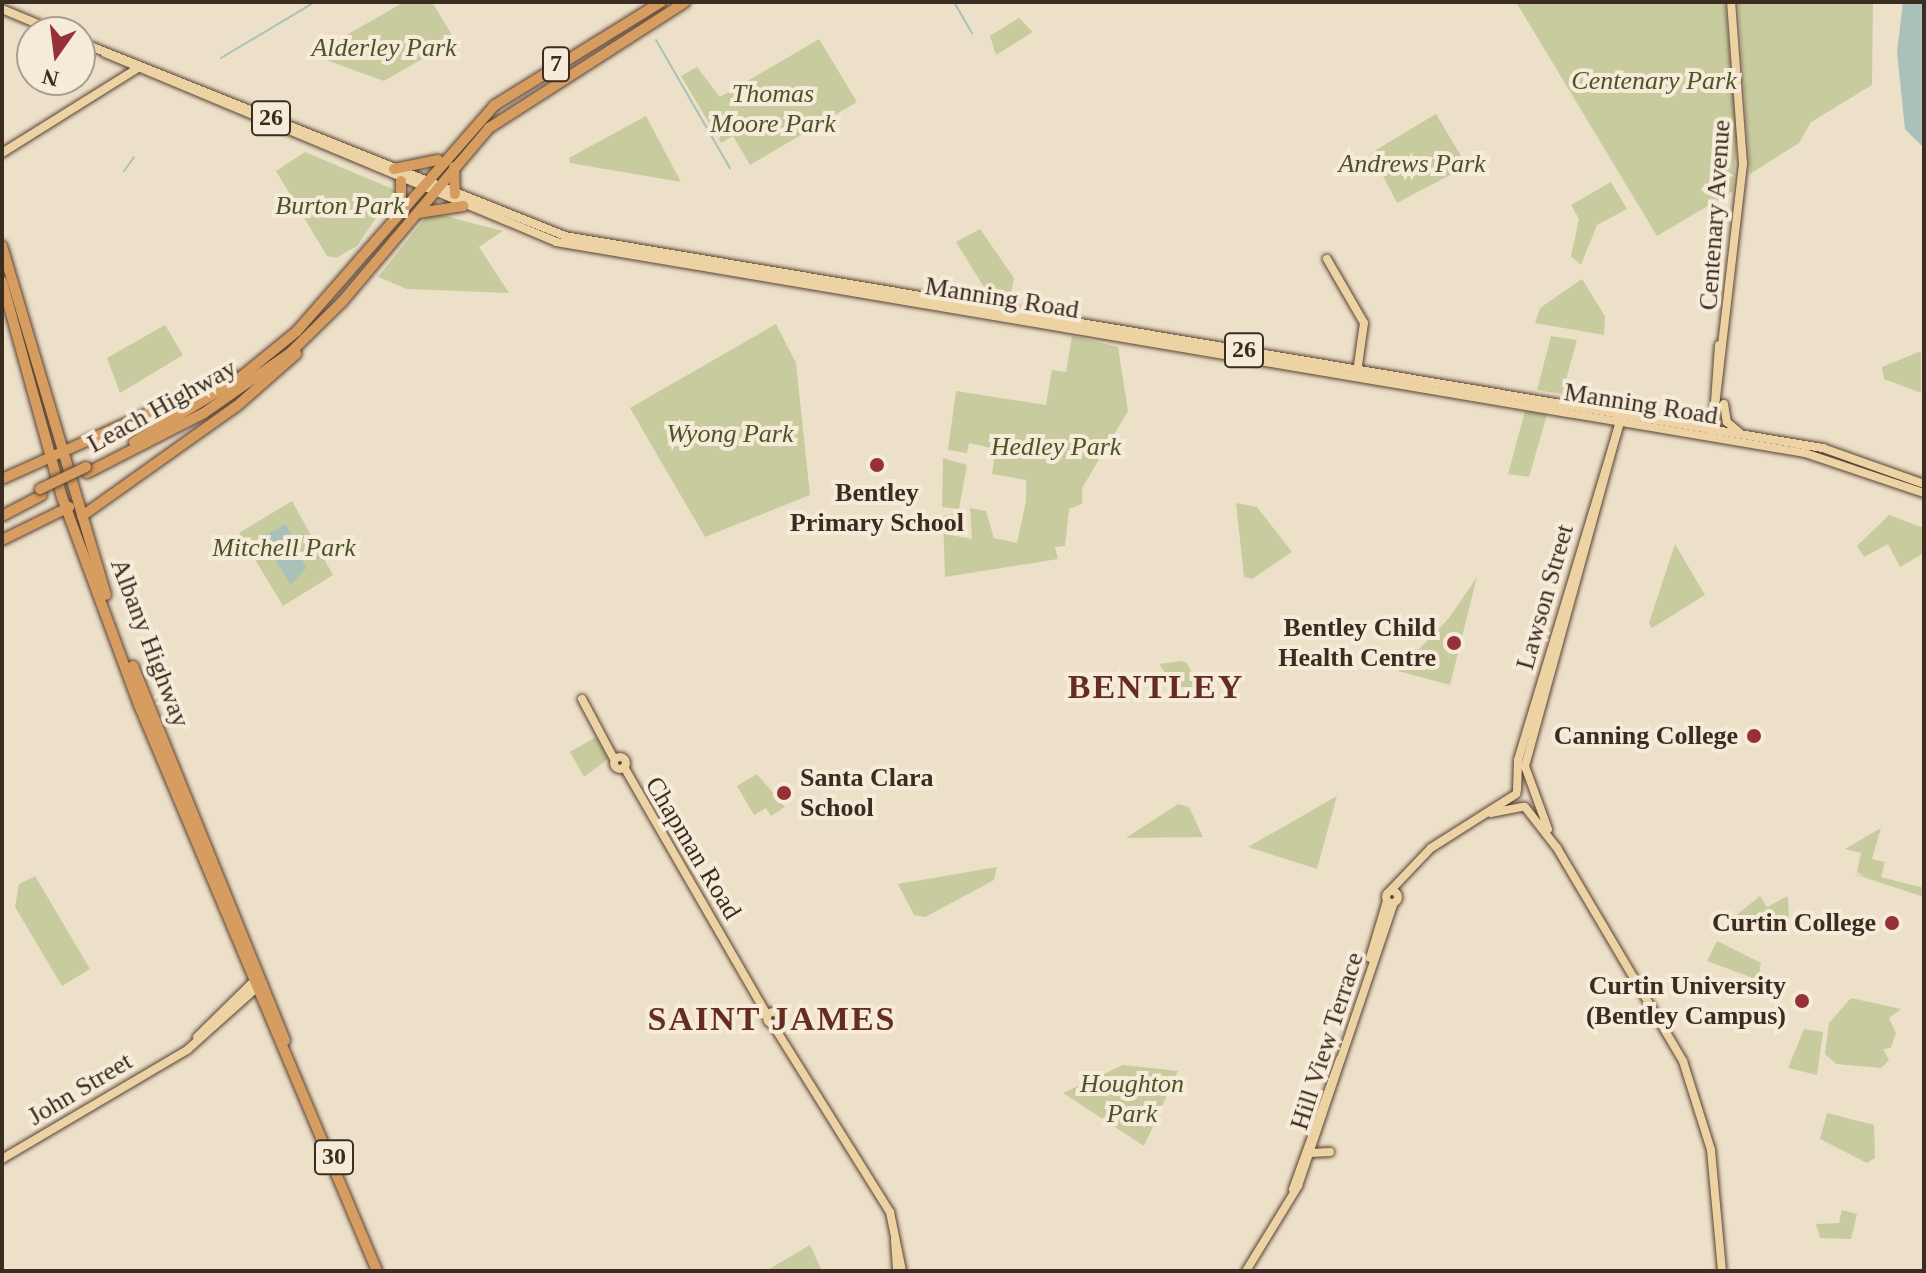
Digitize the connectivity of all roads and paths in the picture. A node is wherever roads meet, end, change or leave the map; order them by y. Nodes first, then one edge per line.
1 (661, 2) edge
2 (685, 2) edge
3 (1729, 2) edge
4 (96, 48) edge
5 (101, 50) junction
6 (119, 61) junction
7 (135, 65) junction
8 (117, 81) junction
9 (6, 145) edge
10 (2, 153) edge
11 (445, 156) junction
12 (454, 165) junction
13 (394, 169) junction
14 (401, 181) junction
15 (421, 185) junction
16 (434, 190) junction
17 (455, 194) junction
18 (463, 206) junction
19 (401, 211) junction
20 (416, 214) junction
21 (2, 246) edge
22 (1327, 259) dead end
23 (2, 281) edge
24 (342, 302) junction
25 (1726, 335) junction
26 (281, 345) junction
27 (1357, 373) junction
28 (1713, 398) junction
29 (1613, 410) junction
30 (1633, 414) junction
31 (1599, 418) junction
32 (1621, 420) junction
33 (58, 422) junction
34 (1686, 424) junction
35 (1651, 427) junction
36 (1713, 432) junction
37 (1742, 434) junction
38 (47, 438) junction
39 (82, 440) junction
40 (1614, 446) junction
41 (65, 447) junction
42 (50, 453) junction
43 (86, 470) junction
44 (7, 476) edge
45 (1924, 484) edge
46 (114, 487) junction
47 (41, 492) junction
48 (1924, 493) edge
49 (79, 502) junction
50 (2, 508) edge
51 (66, 508) junction
52 (2, 516) edge
53 (82, 516) junction
54 (42, 520) junction
55 (75, 534) junction
56 (2, 540) edge
57 (582, 699) dead end
58 (1530, 784) junction
59 (1516, 792) junction
60 (1538, 800) junction
61 (1523, 807) junction
62 (1486, 814) junction
63 (1557, 848) junction
64 (1392, 897) junction
65 (259, 981) junction
66 (1330, 1152) dead end
67 (1310, 1153) junction
68 (2, 1159) edge
69 (1293, 1189) junction
70 (377, 1271) edge
71 (900, 1271) edge
72 (1246, 1271) edge
73 (1720, 1271) edge

1 - 11 highway, Leach Highway / 7
2 - 12 highway, Leach Highway / 7
3 - 25 main road, Centenary Avenue
3 - 28 main road, Centenary Avenue
4 - 5 main road, Manning Road / 26
5 - 6 main road, Manning Road / 26
5 - 7 main road, Manning Road / 26
6 - 7 main road, Manning Road / 26
6 - 8 main road
7 - 8 main road
7 - 13 main road, Manning Road / 26
7 - 14 main road, Manning Road / 26
8 - 9 main road
9 - 10 main road
11 - 13 highway
11 - 15 highway, Leach Highway / 7
12 - 16 highway, Leach Highway / 7
12 - 17 highway
13 - 15 main road, Manning Road / 26
14 - 15 main road, Manning Road / 26
14 - 19 highway
15 - 16 main road, Manning Road / 26
15 - 19 highway, Leach Highway / 7
16 - 17 main road, Manning Road / 26
16 - 18 main road, Manning Road / 26
16 - 20 highway, Leach Highway / 7
17 - 27 main road, Manning Road / 26
18 - 20 highway
18 - 27 main road, Manning Road / 26
19 - 26 highway, Leach Highway / 7
20 - 24 highway, Leach Highway / 7
21 - 33 highway, Albany Highway / 30
22 - 27 main road
23 - 38 highway, Albany Highway / 30
24 - 43 highway, Leach Highway / 7
24 - 46 highway
25 - 36 main road, Centenary Avenue
25 - 37 main road
26 - 39 highway
26 - 43 highway, Leach Highway / 7
27 - 29 main road, Manning Road / 26
27 - 31 main road, Manning Road / 26
28 - 34 main road
28 - 36 main road, Centenary Avenue
29 - 30 main road, Manning Road / 26
29 - 32 main road
30 - 32 main road
30 - 34 main road, Manning Road / 26
31 - 32 main road, Manning Road / 26
31 - 40 main road
32 - 35 main road, Manning Road / 26
32 - 40 main road, Lawson Street
33 - 39 highway
33 - 41 highway, Albany Highway / 30
34 - 36 main road, Manning Road / 26
35 - 36 main road, Manning Road / 26
35 - 40 main road
36 - 37 main road, Manning Road / 26
36 - 48 main road, Manning Road / 26
37 - 45 main road, Manning Road / 26
38 - 42 highway, Albany Highway / 30
38 - 44 highway
39 - 41 highway
40 - 58 main road, Lawson Street
40 - 59 main road, Lawson Street
41 - 42 highway
41 - 49 highway, Albany Highway / 30
42 - 44 highway
42 - 51 highway, Albany Highway / 30
43 - 47 highway, Leach Highway / 7
46 - 49 highway
46 - 53 highway
47 - 50 highway, 7
47 - 52 highway, Leach Highway / 7
49 - 51 highway
49 - 53 highway, Albany Highway / 30
51 - 54 highway
51 - 55 highway, Albany Highway / 30
53 - 65 highway, Albany Highway / 30
54 - 55 highway
54 - 56 highway
55 - 65 highway, Albany Highway / 30
57 - 71 main road, Chapman Road
58 - 59 main road
58 - 60 main road
59 - 61 main road
59 - 62 main road
60 - 61 main road
60 - 63 main road
61 - 62 main road
61 - 63 main road
62 - 64 main road
63 - 73 main road
64 - 67 main road, Hill View Terrace
64 - 69 main road, Hill View Terrace
65 - 68 main road, John Street
65 - 70 highway, Albany Highway / 30
66 - 67 main road
67 - 69 main road, Hill View Terrace
69 - 72 main road, Hill View Terrace

